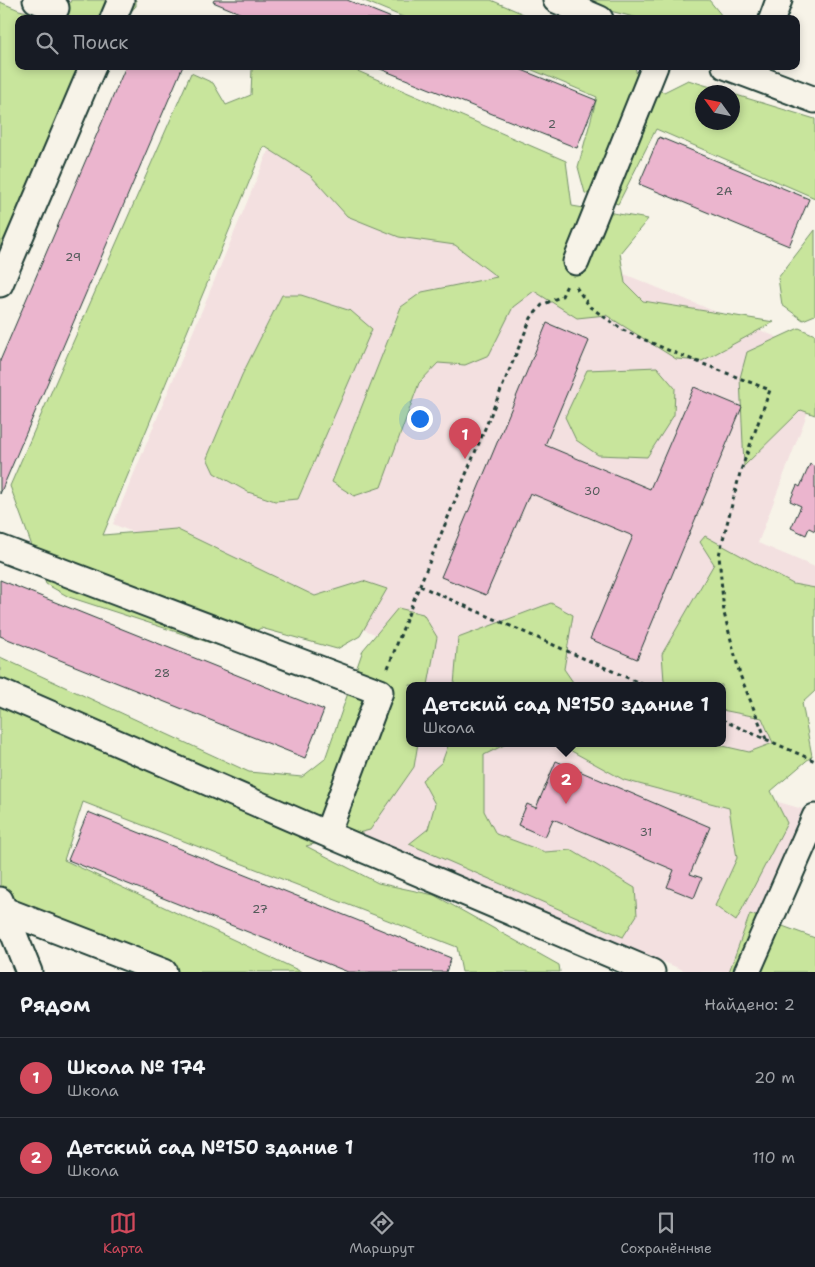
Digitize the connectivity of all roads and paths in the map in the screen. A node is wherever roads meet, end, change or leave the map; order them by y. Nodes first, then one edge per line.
1 (121, 0) edge
2 (556, 0) edge
3 (779, 0) edge
4 (115, 15) edge
5 (591, 15) edge
6 (773, 15) edge
7 (90, 70) edge
8 (653, 70) edge
9 (753, 71) edge
10 (815, 100) edge
11 (576, 262) dead end
12 (0, 284) edge
13 (0, 548) edge
14 (420, 586) junction
15 (637, 682) edge
16 (0, 692) edge
17 (380, 692) junction
18 (726, 722) edge
19 (766, 739) junction
20 (815, 760) edge
21 (815, 817) edge
22 (328, 834) junction
23 (2, 905) edge
24 (29, 972) edge
25 (164, 972) edge
26 (652, 972) edge
27 (747, 972) edge

1 - 4 street
2 - 5 street
3 - 6 street
7 - 12 street
8 - 11 street
9 - 10 street
13 - 17 street
14 - 15 path
14 - 17 path
14 - 19 path
16 - 22 street
17 - 22 street
18 - 19 path
19 - 20 path
21 - 27 street
22 - 26 street
23 - 24 street
23 - 25 street

